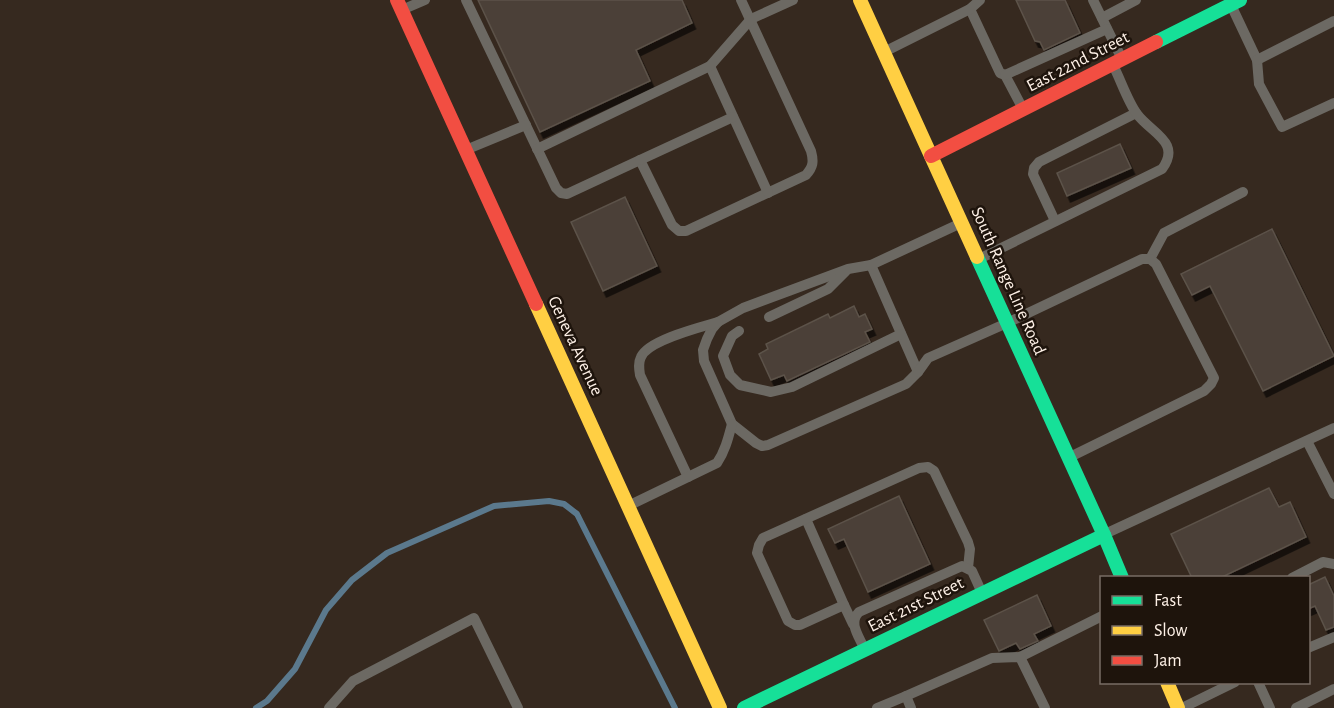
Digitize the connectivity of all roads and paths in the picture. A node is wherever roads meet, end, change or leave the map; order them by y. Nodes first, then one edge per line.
1 (425, 0) edge
2 (466, 0) edge
3 (741, 0) edge
4 (793, 0) edge
5 (860, 0) edge
6 (980, 0) edge
7 (1093, 0) edge
8 (1136, 0) edge
9 (1235, 2) edge
10 (399, 5) edge
11 (970, 9) junction
12 (1102, 18) junction
13 (750, 19) junction
14 (1334, 21) edge
15 (1107, 29) junction
16 (884, 52) junction
17 (1257, 60) junction
18 (1117, 62) junction
19 (710, 66) junction
20 (1005, 75) junction
21 (1334, 103) edge
22 (1023, 110) junction
23 (1136, 113) junction
24 (733, 117) junction
25 (526, 125) junction
26 (537, 149) junction
27 (466, 151) junction
28 (931, 156) junction
29 (640, 160) junction
30 (1243, 192) dead end
31 (768, 193) junction
32 (1055, 221) junction
33 (962, 223) junction
34 (978, 259) junction
35 (1150, 259) junction
36 (871, 266) junction
37 (848, 269) junction
38 (769, 317) dead end
39 (718, 322) junction
40 (1007, 323) junction
41 (739, 331) dead end
42 (901, 334) junction
43 (918, 372) junction
44 (732, 424) junction
45 (1334, 428) edge
46 (1307, 441) junction
47 (1069, 458) junction
48 (688, 477) junction
49 (1334, 494) edge
50 (628, 506) junction
51 (806, 519) junction
52 (1104, 535) junction
53 (1334, 564) edge
54 (968, 568) junction
55 (1121, 576) edge
56 (1296, 576) edge
57 (982, 593) junction
58 (844, 605) junction
59 (1100, 617) edge
60 (853, 624) junction
61 (1334, 637) edge
62 (1310, 647) edge
63 (865, 650) junction
64 (1020, 657) junction
65 (1168, 684) edge
66 (1230, 684) edge
67 (1259, 684) edge
68 (1334, 689) edge
69 (906, 696) junction
70 (328, 708) edge
71 (518, 708) edge
72 (720, 708) edge
73 (744, 708) edge
74 (877, 708) edge
75 (911, 708) edge
76 (1045, 708) edge
77 (1180, 708) edge
78 (1270, 708) edge
79 (1296, 708) edge

1 - 10 lane
2 - 25 lane
3 - 13 lane
4 - 13 lane
5 - 16 street, South Range Line Road
6 - 11 lane
7 - 12 lane
8 - 12 lane
9 - 17 lane
9 - 18 street, East 22nd Street
10 - 27 street, Geneva Avenue
11 - 16 lane
11 - 20 lane
12 - 15 lane
13 - 19 lane
13 - 31 lane
14 - 17 lane
15 - 18 lane
15 - 20 lane
16 - 28 street, South Range Line Road
17 - 21 lane
18 - 22 street, East 22nd Street
18 - 23 lane
19 - 24 lane
19 - 26 lane
20 - 22 lane
22 - 28 street, East 22nd Street
23 - 32 lane
23 - 32 lane
24 - 29 lane
24 - 31 lane
25 - 26 lane
25 - 27 lane
26 - 29 lane
27 - 50 street, Geneva Avenue
28 - 33 street, South Range Line Road
29 - 31 lane
30 - 35 lane
32 - 34 lane
33 - 34 street, South Range Line Road
33 - 36 lane
34 - 40 street, South Range Line Road
35 - 40 lane
35 - 47 lane
36 - 37 lane
36 - 42 lane
37 - 38 lane
37 - 39 lane
39 - 44 lane
39 - 48 lane
40 - 43 lane
40 - 47 street, South Range Line Road
41 - 42 lane
42 - 43 lane
43 - 44 lane
44 - 48 lane
45 - 46 lane
46 - 49 lane
46 - 52 lane
47 - 52 street, South Range Line Road
48 - 50 lane
50 - 72 street, Geneva Avenue
51 - 54 lane
51 - 58 lane
51 - 58 lane
52 - 55 street, South Range Line Road
52 - 57 street, East 21st Street
53 - 56 lane
54 - 57 lane
54 - 60 lane
57 - 63 street, East 21st Street
58 - 60 lane
59 - 64 lane
60 - 63 lane
61 - 62 lane
63 - 73 street, East 21st Street
64 - 69 lane
64 - 76 lane
65 - 77 street
66 - 77 lane
67 - 78 lane
68 - 79 lane
69 - 74 lane
69 - 75 lane
70 - 71 lane

